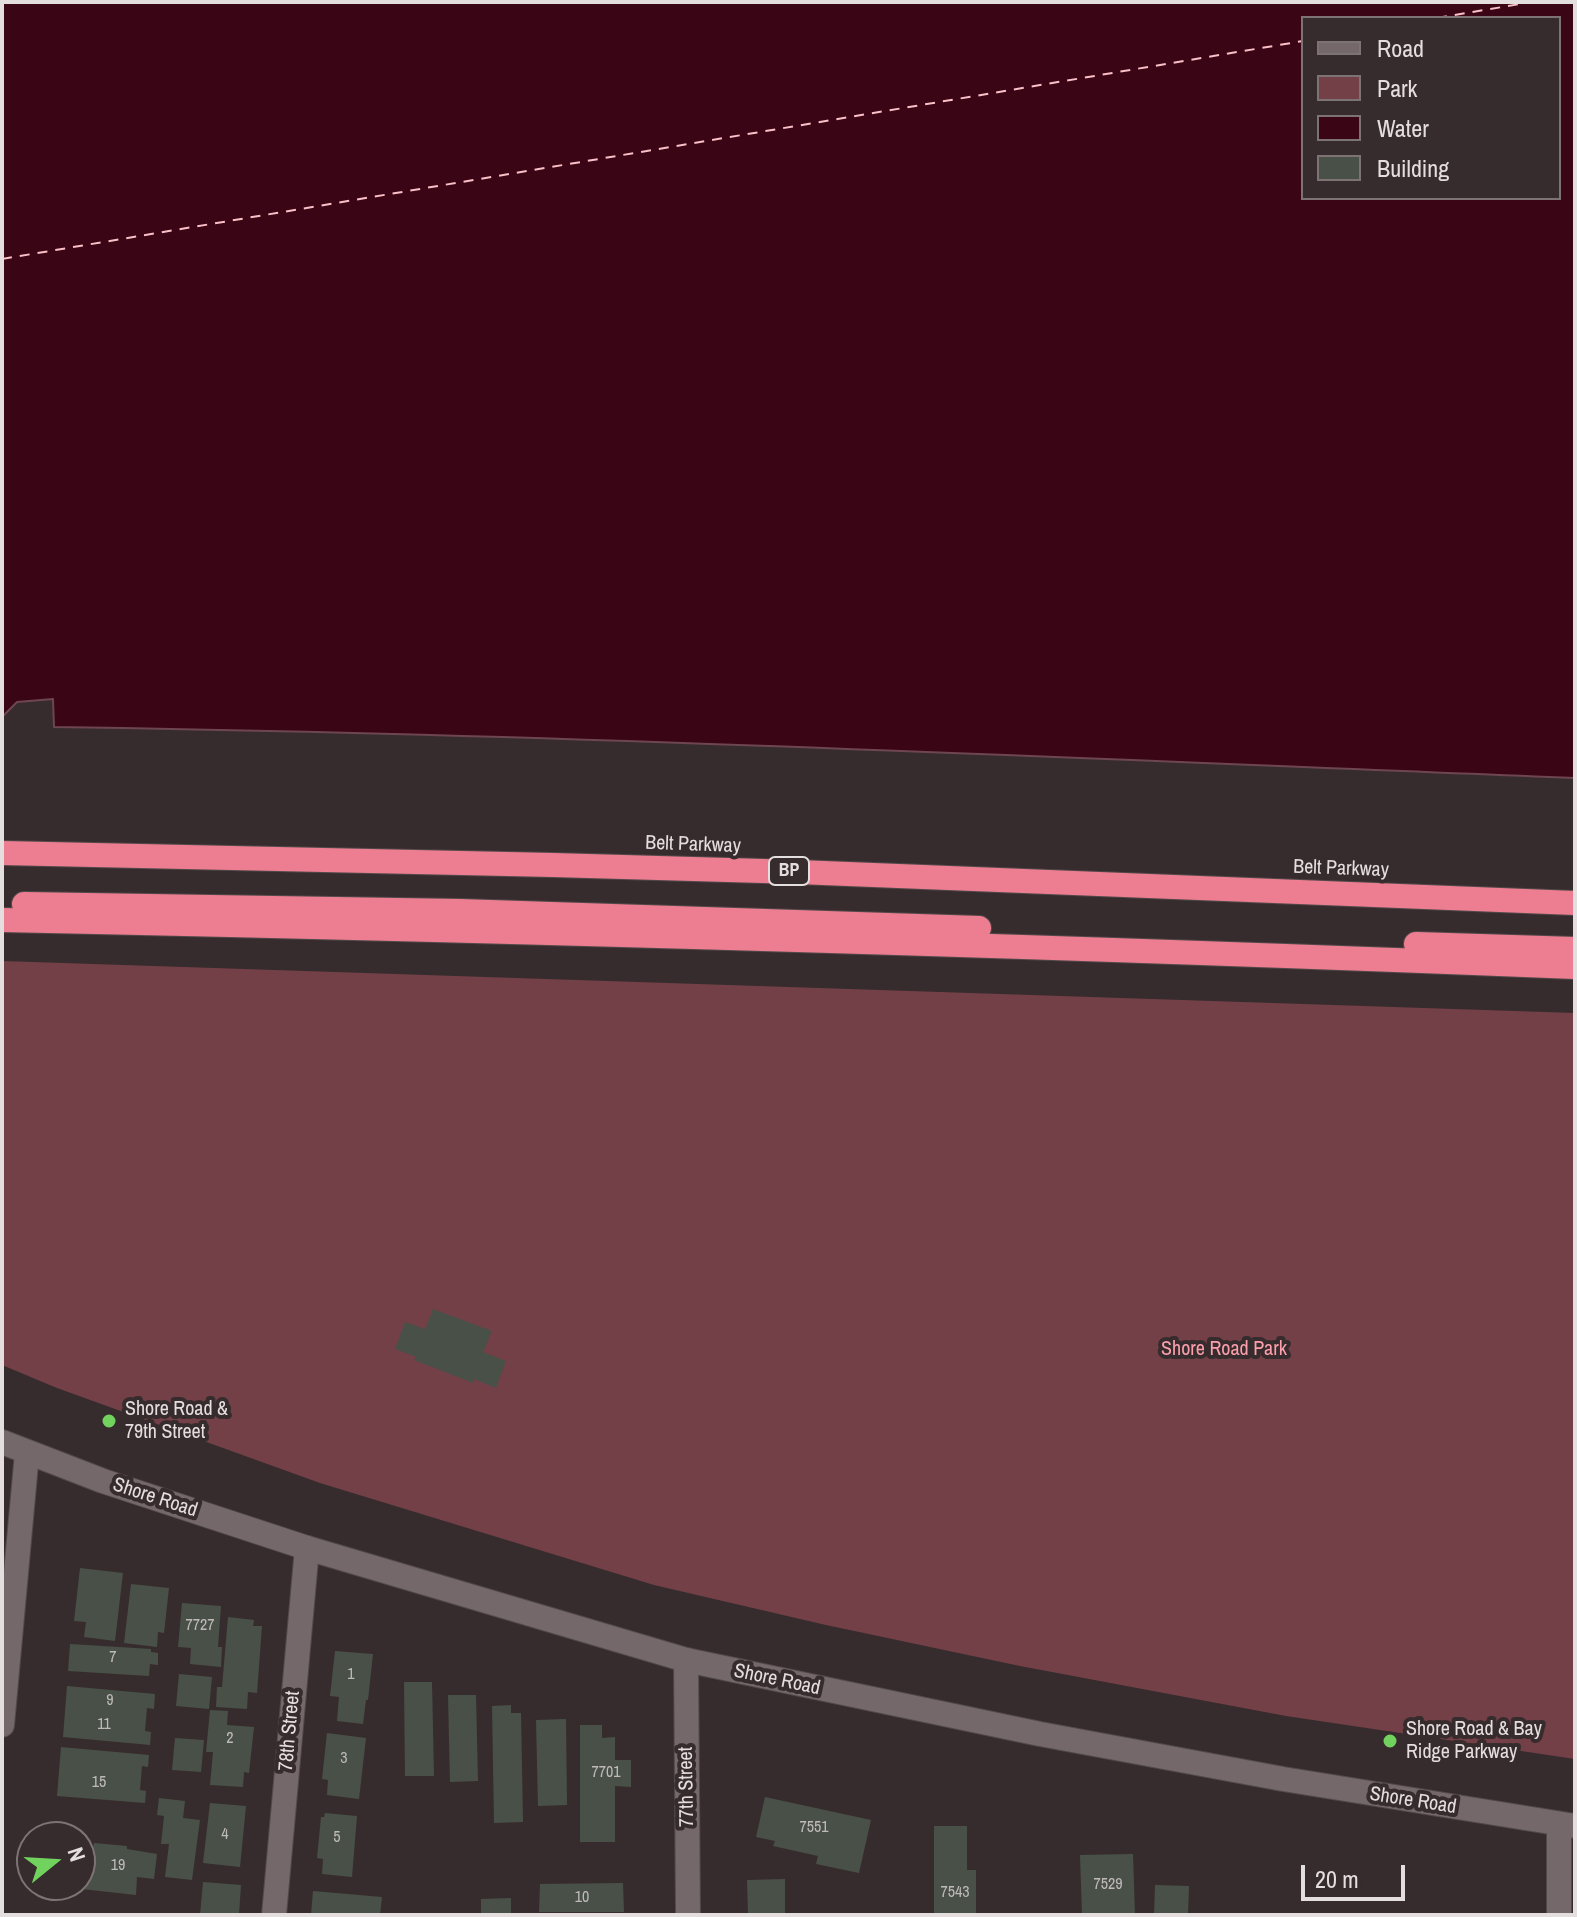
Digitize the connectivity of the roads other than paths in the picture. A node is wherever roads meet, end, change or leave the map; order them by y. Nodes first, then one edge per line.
1 (2, 853) edge
2 (2, 903) edge
3 (1575, 903) edge
4 (2, 920) edge
5 (1575, 949) edge
6 (1575, 967) edge
7 (2, 1442) edge
8 (27, 1453) junction
9 (307, 1548) junction
10 (686, 1660) junction
11 (2, 1725) edge
12 (1567, 1826) edge
13 (274, 1915) edge
14 (688, 1915) edge
15 (1559, 1915) edge

1 - 3 highway, Belt Parkway / BP
2 - 5 highway
4 - 6 highway
7 - 8 street, Shore Road
8 - 9 street, Shore Road
8 - 11 street
9 - 10 street, Shore Road
9 - 13 street, 78th Street
10 - 12 street, Shore Road
10 - 14 street, 77th Street
12 - 15 street

